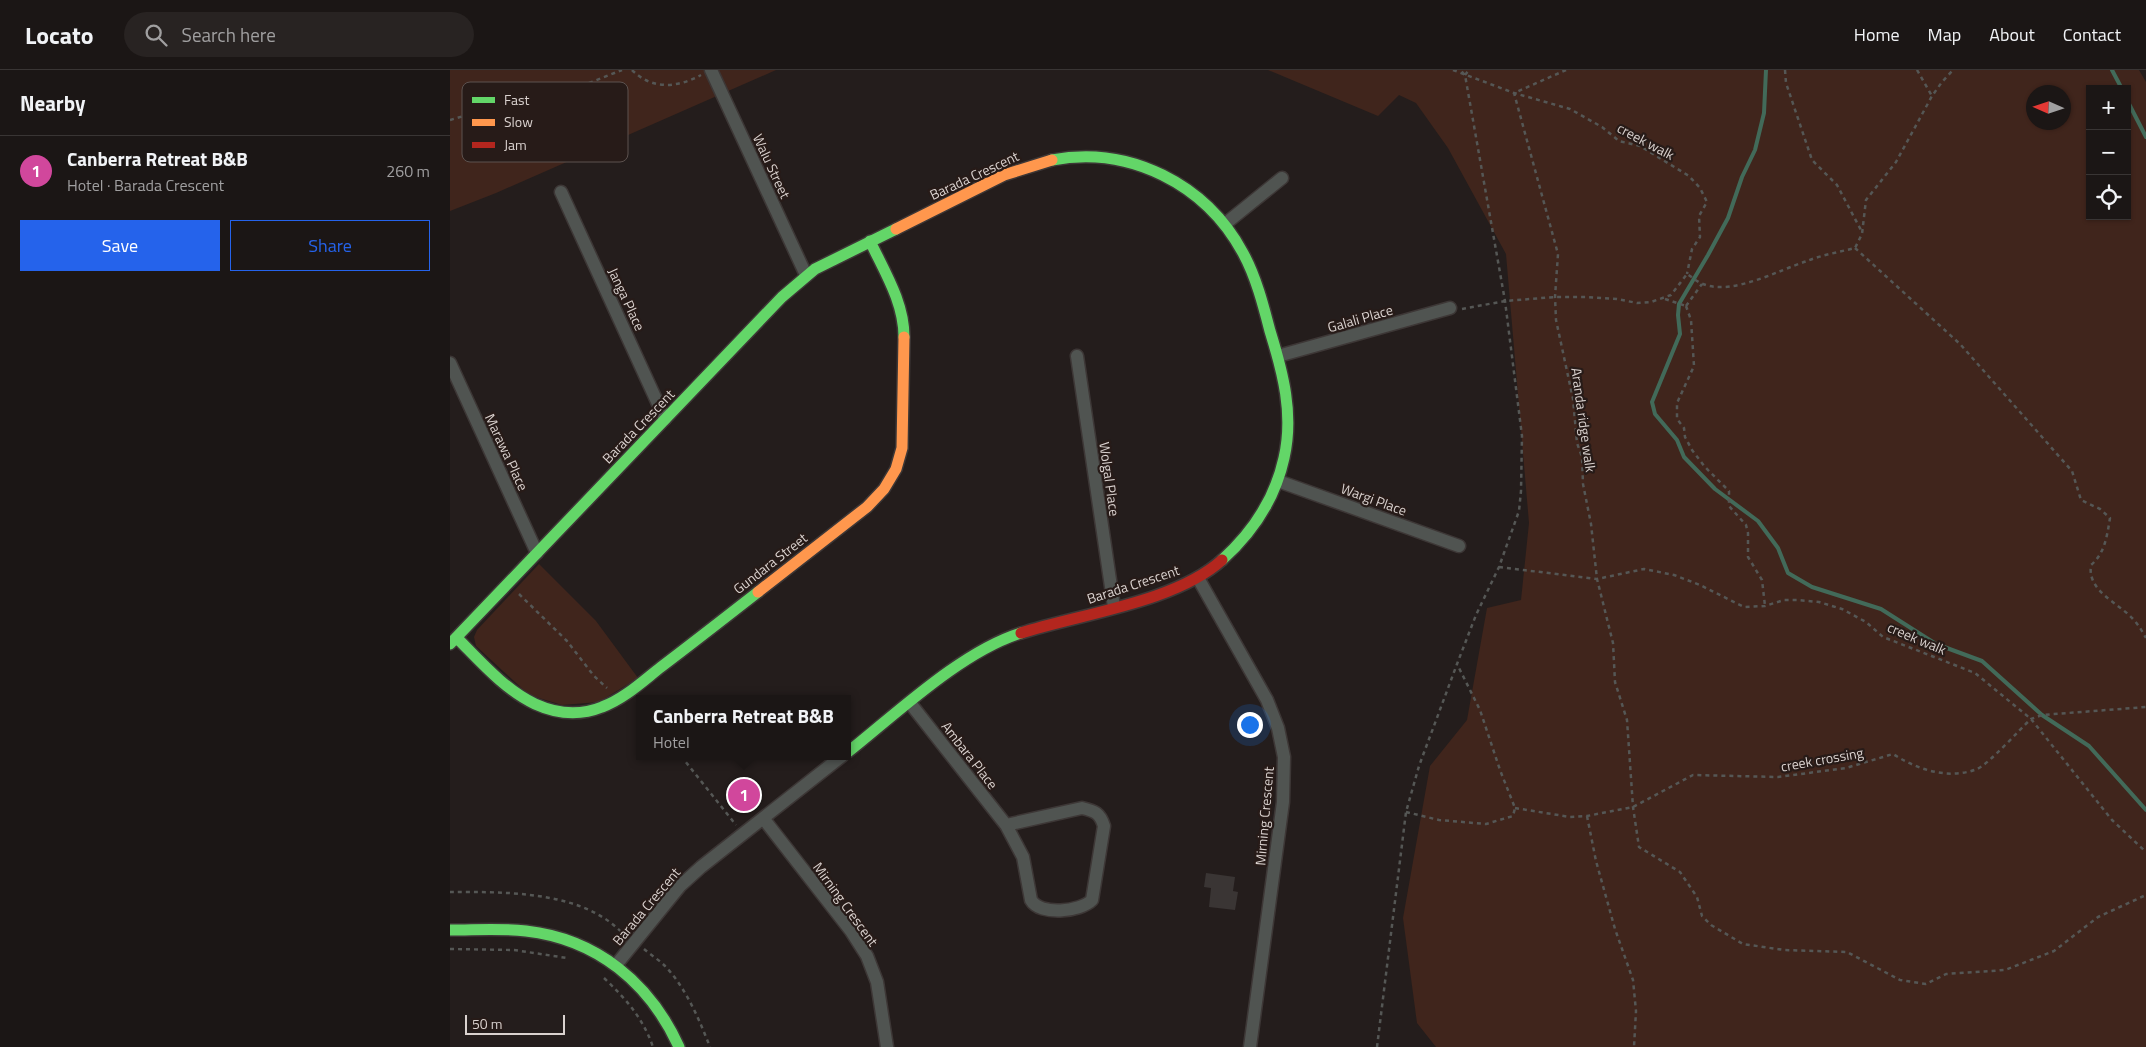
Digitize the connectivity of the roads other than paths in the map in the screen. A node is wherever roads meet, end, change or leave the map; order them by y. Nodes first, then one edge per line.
1 (706, 72) edge
2 (1282, 178) dead end
3 (561, 192) dead end
4 (1225, 224) junction
5 (870, 241) junction
6 (806, 275) junction
7 (1450, 308) road end
8 (1077, 356) dead end
9 (1278, 356) junction
10 (450, 363) edge
11 (665, 419) junction
12 (1278, 481) junction
13 (1459, 546) dead end
14 (537, 554) junction
15 (1198, 578) junction
16 (1114, 607) junction
17 (453, 641) edge
18 (910, 703) junction
19 (851, 750) edge
20 (837, 760) edge
21 (763, 818) junction
22 (1006, 825) junction
23 (450, 930) edge
24 (616, 965) junction
25 (679, 1047) edge
26 (887, 1047) edge
27 (1250, 1047) edge

1 - 6 street, Walu Street
2 - 4 street
3 - 11 street, Janga Place
4 - 5 street, Barada Crescent
4 - 9 street, Barada Crescent
5 - 6 street, Barada Crescent
5 - 17 street, Gundara Street
6 - 11 street, Barada Crescent
7 - 9 street, Galali Place
8 - 16 street, Wolgal Place
9 - 12 street, Barada Crescent
10 - 14 street, Marawa Place
11 - 14 street, Barada Crescent
12 - 13 street, Wargi Place
12 - 15 street, Barada Crescent
14 - 17 street, Barada Crescent
15 - 16 street, Barada Crescent
15 - 27 street, Mirning Crescent
16 - 18 street, Barada Crescent
18 - 19 street, Barada Crescent
18 - 22 street, Ambara Place
20 - 21 street, Barada Crescent
21 - 24 street, Barada Crescent
21 - 26 street, Mirning Crescent
22 - 22 street, Ambara Place
23 - 24 street
24 - 25 street

